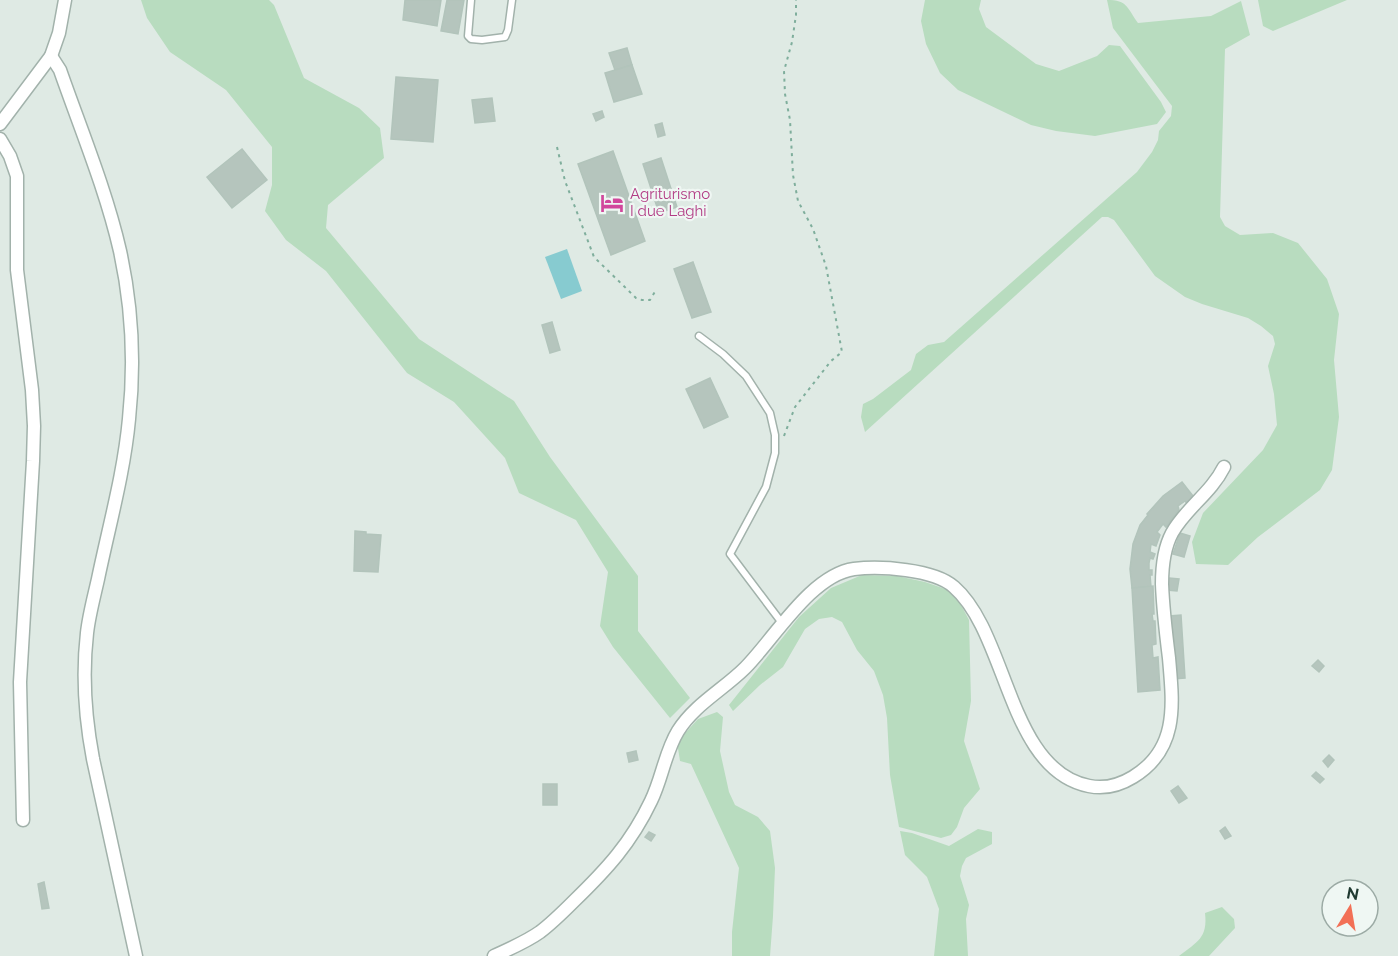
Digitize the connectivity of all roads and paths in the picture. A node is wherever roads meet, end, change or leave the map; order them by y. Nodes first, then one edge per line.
1 (65, 0) edge
2 (471, 0) edge
3 (512, 0) edge
4 (796, 0) edge
5 (51, 56) junction
6 (0, 124) edge
7 (0, 139) edge
8 (557, 147) dead end
9 (656, 290) dead end
10 (699, 336) dead end
11 (775, 447) junction
12 (1224, 467) dead end
13 (783, 623) junction
14 (23, 820) dead end
15 (136, 956) edge
16 (494, 956) edge

1 - 5 street
2 - 3 lane
4 - 11 path
5 - 6 street
5 - 15 street
7 - 14 street
8 - 9 path
10 - 11 lane
11 - 13 lane
12 - 13 street
13 - 16 street

